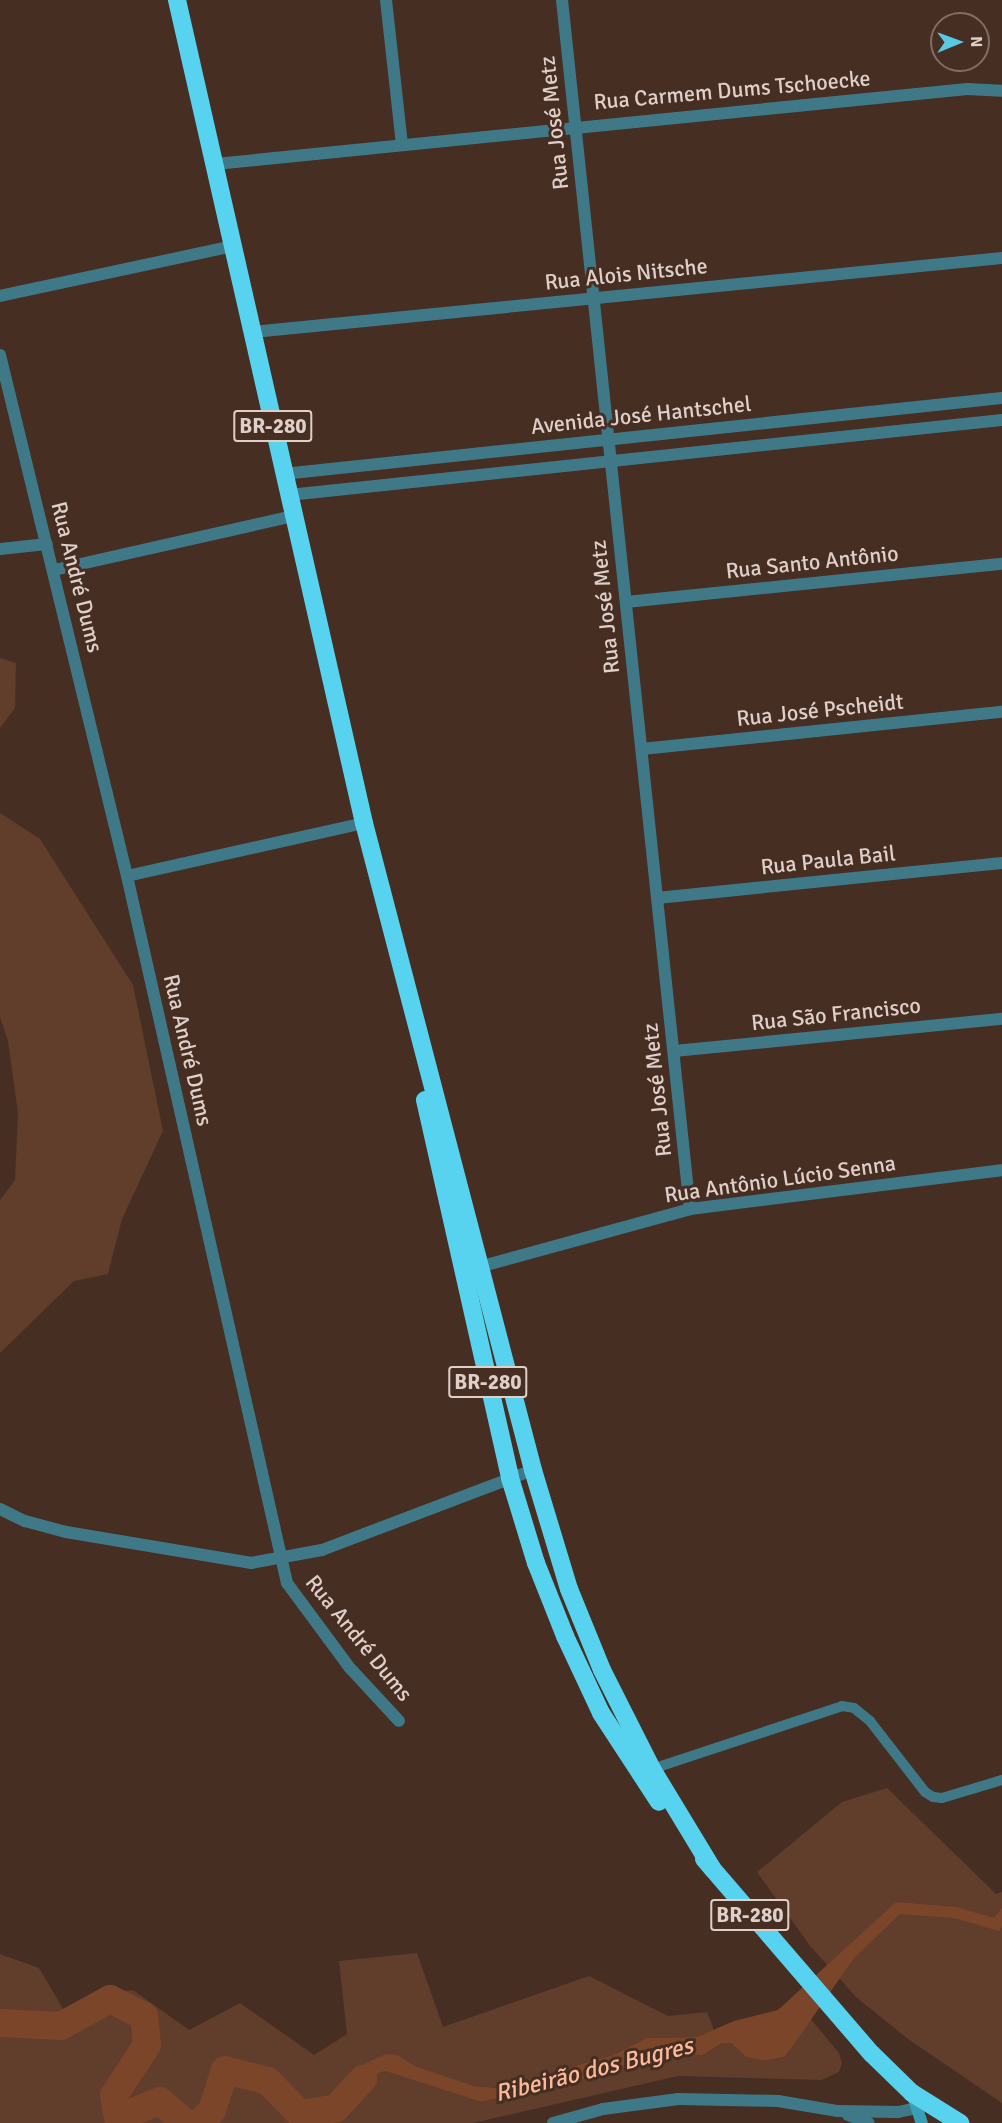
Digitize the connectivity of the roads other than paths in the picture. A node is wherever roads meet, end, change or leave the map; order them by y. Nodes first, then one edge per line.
1 (177, 0) edge
2 (386, 0) edge
3 (562, 0) edge
4 (1002, 91) edge
5 (576, 126) junction
6 (402, 144) junction
7 (215, 164) junction
8 (234, 246) junction
9 (1002, 258) edge
10 (0, 296) edge
11 (594, 298) junction
12 (253, 332) junction
13 (0, 355) edge
14 (1002, 398) edge
15 (1002, 420) edge
16 (609, 439) junction
17 (611, 461) junction
18 (284, 474) junction
19 (289, 495) junction
20 (294, 516) junction
21 (47, 544) junction
22 (0, 549) edge
23 (1002, 564) edge
24 (54, 570) junction
25 (626, 602) junction
26 (1002, 712) edge
27 (642, 749) junction
28 (364, 823) junction
29 (372, 852) junction
30 (1002, 863) edge
31 (127, 876) junction
32 (657, 898) junction
33 (1002, 1019) edge
34 (674, 1051) junction
35 (1002, 1170) edge
36 (690, 1209) junction
37 (481, 1267) junction
38 (462, 1270) junction
39 (533, 1470) junction
40 (510, 1478) junction
41 (0, 1509) edge
42 (282, 1560) junction
43 (399, 1721) dead end
44 (652, 1769) junction
45 (1002, 1780) edge
46 (712, 1868) junction
47 (915, 2101) junction
48 (838, 2111) junction
49 (553, 2123) edge
50 (869, 2123) edge
51 (922, 2123) edge
52 (960, 2123) edge

1 - 7 highway, BR-280
2 - 6 street
3 - 5 street, Rua José Metz
4 - 5 street, Rua Carmem Dums Tschoecke
5 - 6 street, Rua Carmem Dums Tschoecke
5 - 11 street, Rua José Metz
6 - 7 street, Rua Carmem Dums Tschoecke
7 - 8 highway, BR-280
8 - 10 street
8 - 12 highway, BR-280
9 - 11 street, Rua Alois Nitsche
11 - 12 street, Rua Alois Nitsche
11 - 16 street, Rua José Metz
12 - 18 highway, BR-280
13 - 21 street, Rua André Dums
14 - 16 street, Avenida José Hantschel
15 - 17 street, Avenida José Hantschel
16 - 17 street, Rua José Metz
16 - 18 street, Avenida José Hantschel
17 - 19 street, Avenida José Hantschel
17 - 25 street, Rua José Metz
18 - 19 highway, BR-280
19 - 20 highway, BR-280
20 - 24 street
20 - 28 highway, BR-280
21 - 22 street
21 - 24 street, Rua André Dums
23 - 25 street, Rua Santo Antônio
24 - 31 street, Rua André Dums
25 - 27 street, Rua José Metz
26 - 27 street, Rua José Pscheidt
27 - 32 street, Rua José Metz
28 - 29 highway, BR-280
28 - 31 street
29 - 37 highway, BR-280
29 - 38 highway, BR-280
30 - 32 street, Rua Paula Bail
31 - 42 street, Rua André Dums
32 - 34 street, Rua José Metz
33 - 34 street, Rua São Francisco
34 - 36 street, Rua José Metz
35 - 36 street, Rua Antônio Lúcio Senna
36 - 37 street, Rua Antônio Lúcio Senna
37 - 38 street, Rua Antônio Lúcio Senna
37 - 39 highway, BR-280
38 - 40 highway, BR-280
39 - 40 street
39 - 44 highway, BR-280
40 - 42 street
40 - 46 highway, BR-280
41 - 42 street
42 - 43 street, Rua André Dums
44 - 45 lane
44 - 46 highway, BR-280
46 - 47 highway, BR-280
47 - 48 street
47 - 51 main road
47 - 52 highway, BR-280
48 - 49 street
48 - 50 street

